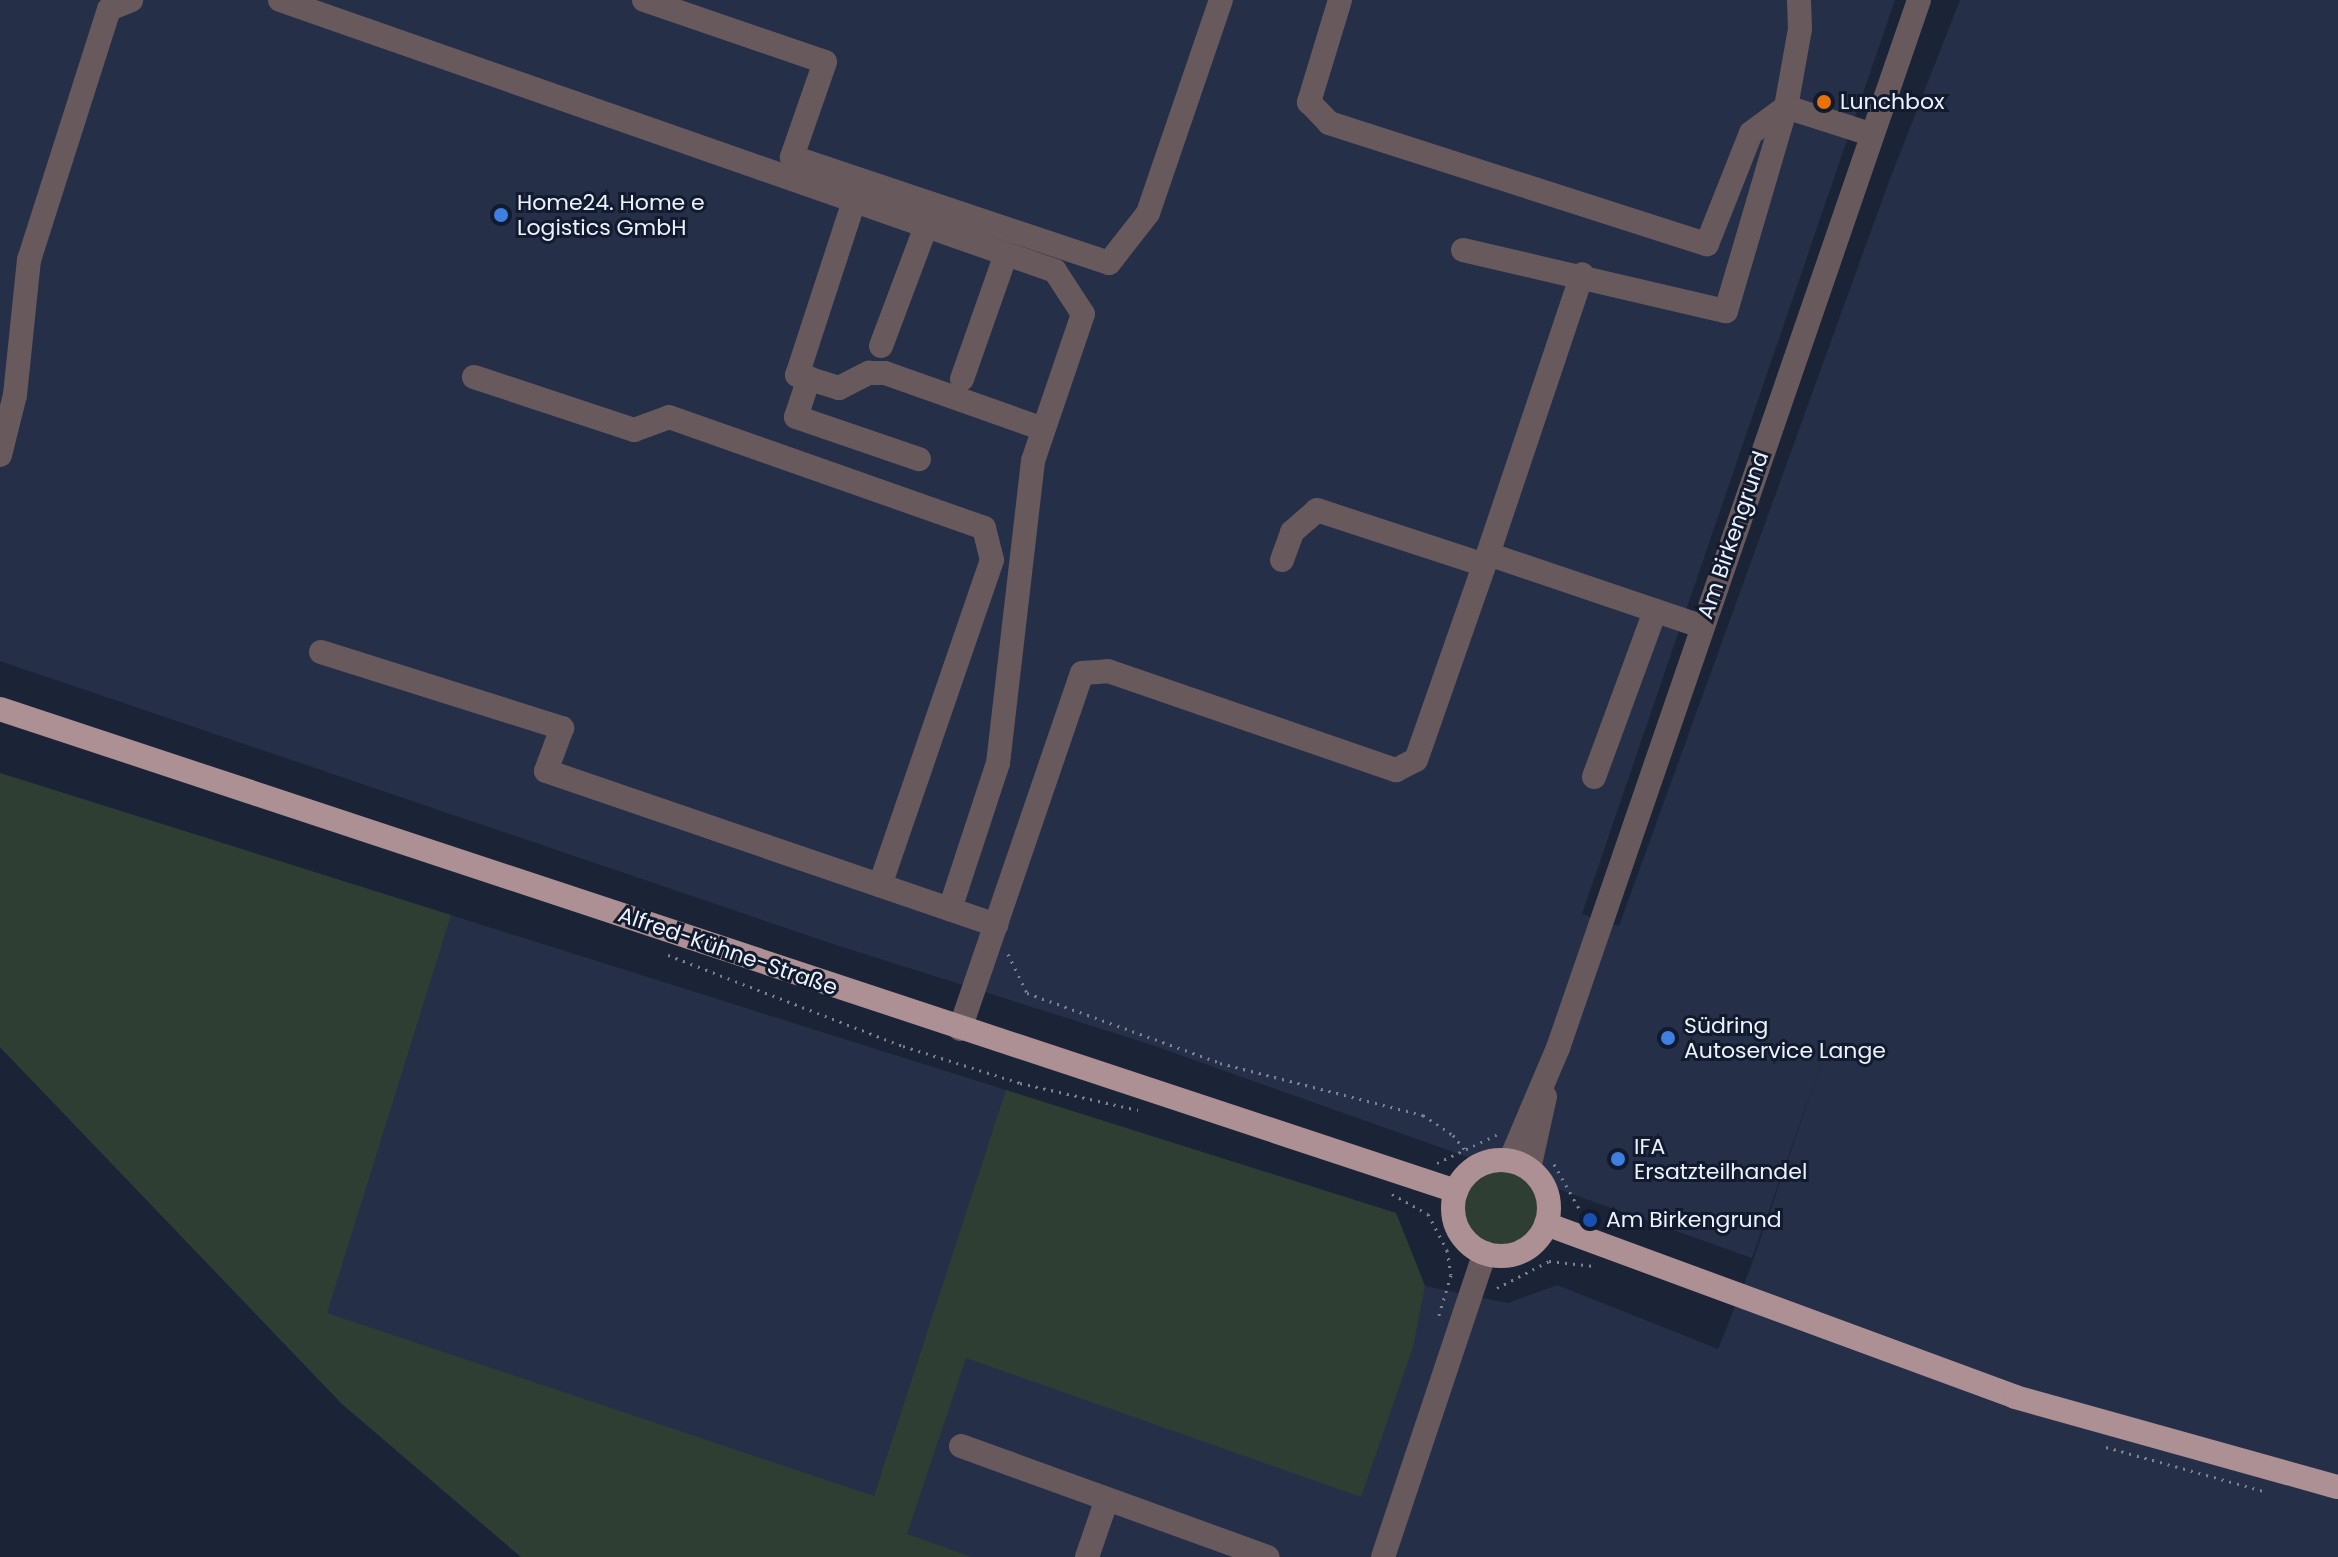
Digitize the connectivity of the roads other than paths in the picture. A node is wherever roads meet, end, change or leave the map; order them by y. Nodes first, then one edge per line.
1 (131, 0) edge
2 (280, 0) edge
3 (644, 0) edge
4 (1221, 0) edge
5 (1340, 0) edge
6 (1799, 0) edge
7 (1919, 0) edge
8 (1786, 107) junction
9 (1870, 134) junction
10 (854, 201) junction
11 (926, 226) junction
12 (1463, 250) dead end
13 (1006, 254) junction
14 (1582, 274) junction
15 (881, 346) dead end
16 (474, 377) dead end
17 (809, 378) junction
18 (962, 379) dead end
19 (1043, 429) junction
20 (0, 455) edge
21 (919, 459) dead end
22 (1486, 559) junction
23 (1282, 560) dead end
24 (1655, 611) junction
25 (1701, 626) junction
26 (321, 652) dead end
27 (0, 709) edge
28 (1594, 777) dead end
29 (880, 885) junction
30 (950, 909) junction
31 (996, 925) junction
32 (960, 1029) junction
33 (1520, 1165) junction
34 (1456, 1191) junction
35 (1546, 1224) junction
36 (1485, 1253) junction
37 (961, 1446) dead end
38 (2338, 1487) edge
39 (1107, 1499) junction
40 (1087, 1557) edge
41 (1267, 1557) edge
42 (1383, 1557) edge

1 - 20 street
2 - 10 street
3 - 4 street
5 - 8 street
6 - 8 street
7 - 9 street, Am Birkengrund
8 - 9 street
8 - 14 street
9 - 25 street, Am Birkengrund
10 - 11 street
10 - 17 street
11 - 13 street
11 - 15 street
12 - 14 street
13 - 18 street
13 - 19 street
14 - 22 street
16 - 29 street
17 - 19 street
17 - 21 street
19 - 30 street
22 - 23 street
22 - 24 street
22 - 31 street
24 - 25 street
24 - 28 street
25 - 33 street, Am Birkengrund
26 - 29 street
27 - 32 main road, Alfred-Kühne-Straße
29 - 30 street
30 - 31 street
31 - 32 street
32 - 34 main road, Alfred-Kühne-Straße
33 - 34 main road
33 - 35 main road
34 - 36 main road
35 - 36 main road
35 - 38 main road
36 - 42 street
37 - 39 street
39 - 40 street
39 - 41 street

